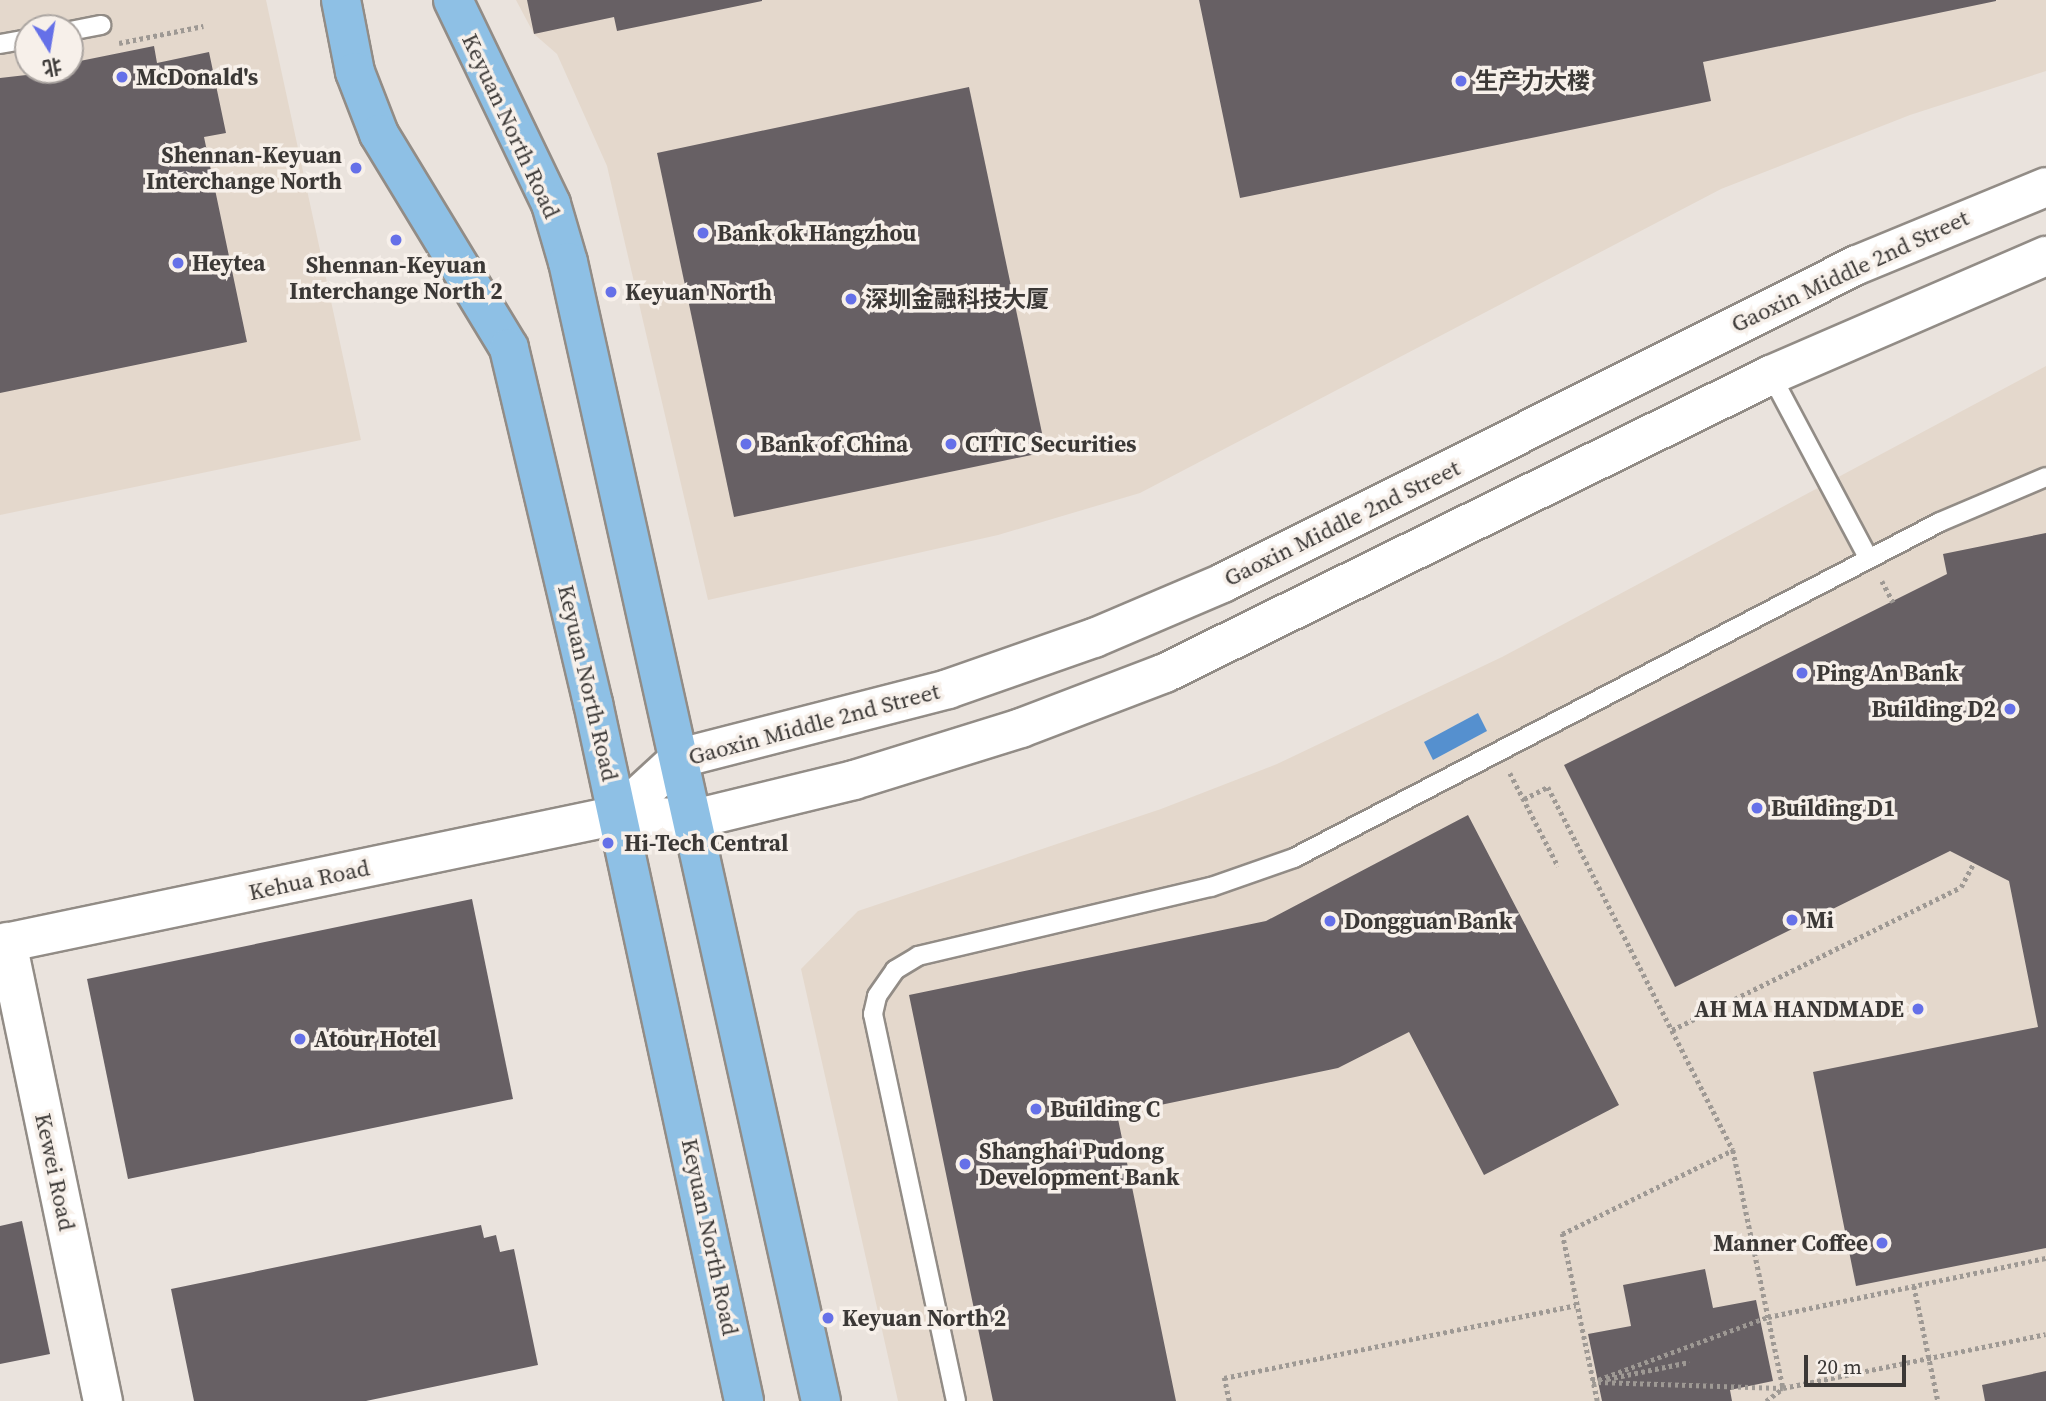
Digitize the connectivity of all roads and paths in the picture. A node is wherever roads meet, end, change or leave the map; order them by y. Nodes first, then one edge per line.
1 (341, 0) edge
2 (453, 0) edge
3 (101, 25) dead end
4 (204, 26) dead end
5 (84, 28) edge
6 (110, 45) dead end
7 (2046, 187) edge
8 (2046, 256) edge
9 (1771, 374) junction
10 (2046, 477) edge
11 (1869, 559) junction
12 (1500, 753) junction
13 (680, 758) junction
14 (1524, 799) junction
15 (618, 814) junction
16 (694, 819) junction
17 (1973, 863) dead end
18 (1558, 866) dead end
19 (3, 943) edge
20 (1672, 1030) junction
21 (1733, 1150) junction
22 (2046, 1258) edge
23 (1914, 1286) junction
24 (1575, 1305) junction
25 (1768, 1317) junction
26 (2046, 1334) edge
27 (1929, 1358) junction
28 (1689, 1362) dead end
29 (1592, 1382) junction
30 (1783, 1388) junction
31 (103, 1401) edge
32 (744, 1401) edge
33 (821, 1401) edge
34 (956, 1401) edge
35 (1229, 1401) edge
36 (1597, 1401) edge
37 (1766, 1401) edge
38 (1938, 1401) edge

1 - 15 main road, Keyuan North Road
2 - 13 main road, Keyuan North Road
3 - 5 lane
4 - 6 path
7 - 13 main road, Gaoxin Middle 2nd Street
8 - 9 main road
9 - 11 lane
9 - 16 main road
10 - 11 lane
11 - 12 lane
12 - 14 path
12 - 34 lane
13 - 15 main road, Gaoxin Middle 2nd Street
13 - 16 main road, Keyuan North Road
14 - 18 path
14 - 20 path
15 - 16 main road
15 - 19 main road, Kehua Road
15 - 32 main road, Keyuan North Road
16 - 33 main road, Keyuan North Road
17 - 20 path
19 - 31 main road, Kewei Road
20 - 21 path
21 - 24 path
21 - 25 path
22 - 23 path
23 - 25 path
23 - 27 path
24 - 29 path
24 - 35 path
25 - 29 path
25 - 30 path
26 - 27 path
27 - 30 path
27 - 38 path
28 - 29 path
29 - 30 path
29 - 36 path
30 - 37 path

